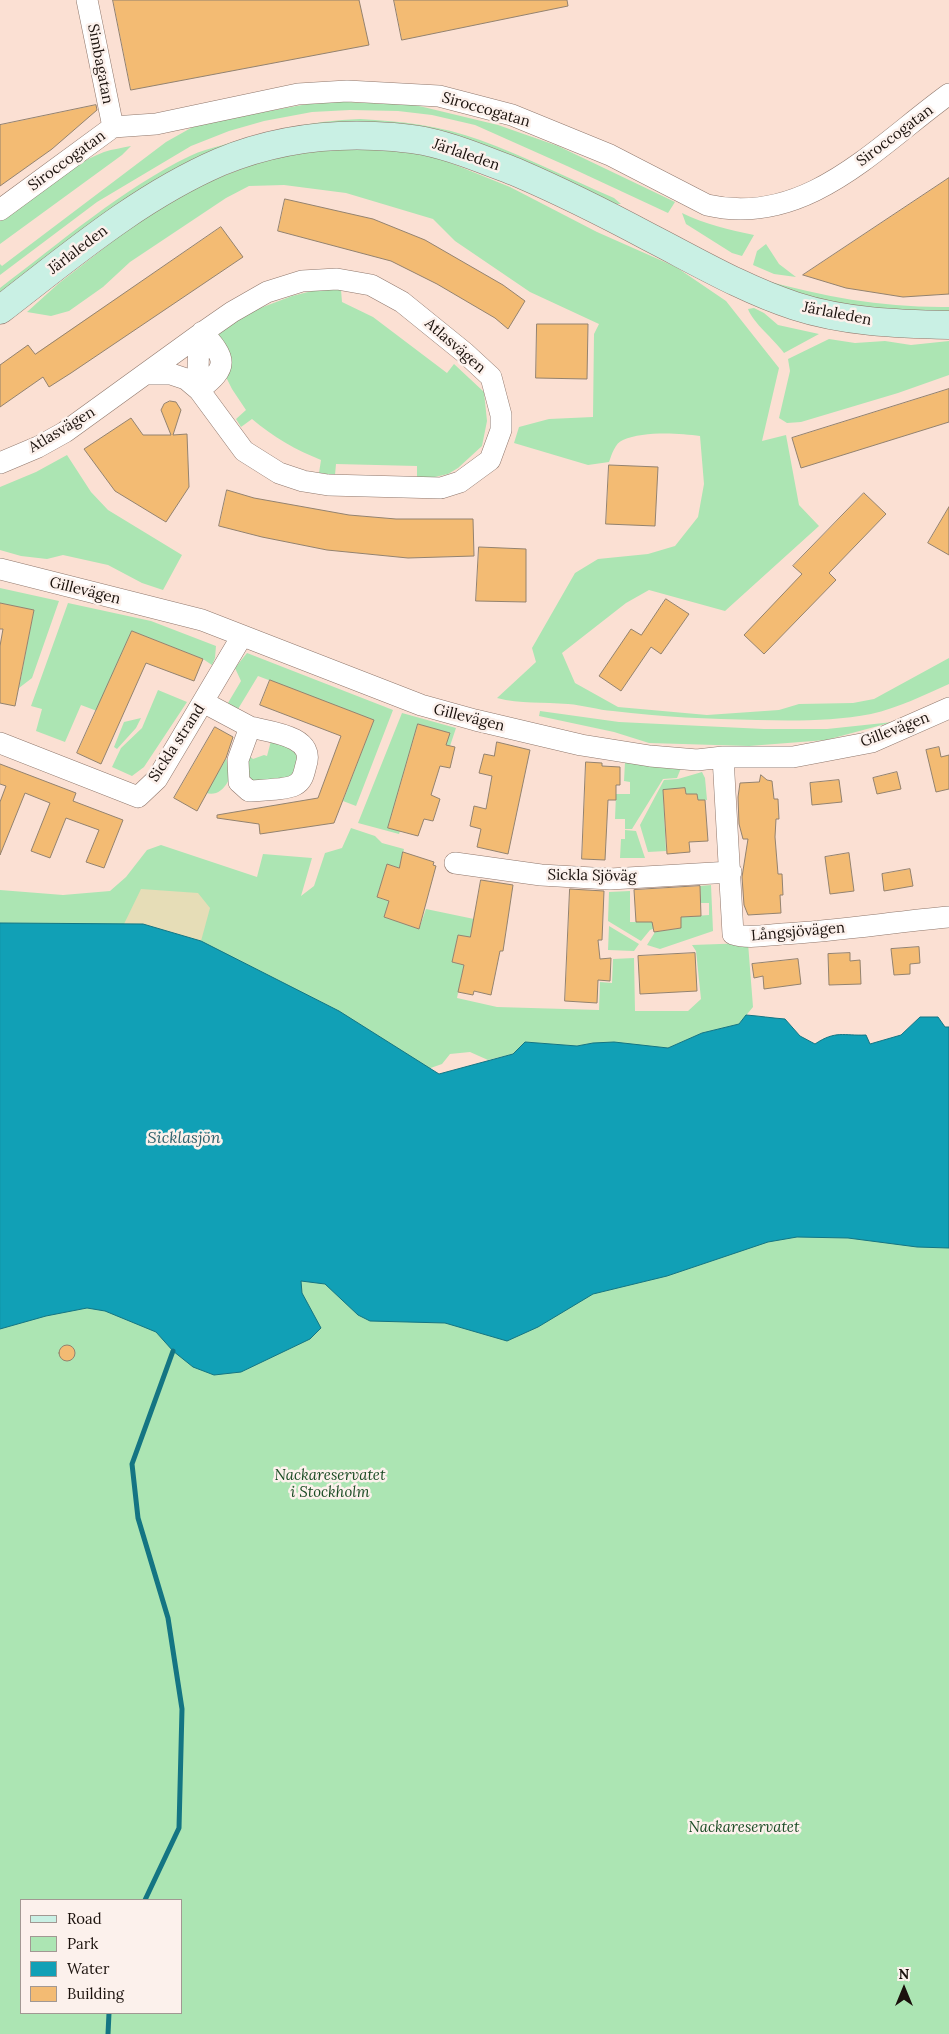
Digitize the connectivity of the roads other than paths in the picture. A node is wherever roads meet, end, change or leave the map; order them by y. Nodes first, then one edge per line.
1 (87, 0) edge
2 (949, 94) edge
3 (113, 127) junction
4 (0, 210) edge
5 (0, 310) edge
6 (949, 325) edge
7 (200, 334) junction
8 (153, 369) junction
9 (199, 390) junction
10 (0, 463) edge
11 (0, 569) edge
12 (242, 636) junction
13 (203, 702) junction
14 (949, 708) edge
15 (250, 727) dead end
16 (0, 743) edge
17 (723, 757) junction
18 (455, 863) dead end
19 (730, 872) junction
20 (949, 916) edge

1 - 3 street, Simbagatan
2 - 3 street, Siroccogatan
3 - 4 street, Siroccogatan
5 - 6 main road, Järlaleden
7 - 8 street, Atlasvägen
7 - 9 street
7 - 9 street, Atlasvägen
8 - 9 street, Atlasvägen
8 - 10 street, Atlasvägen
11 - 12 street, Gillevägen
12 - 13 street, Sickla strand
12 - 17 street, Gillevägen
13 - 15 street
13 - 16 street, Sickla strand
14 - 17 street, Gillevägen
17 - 19 street, Långsjövägen
18 - 19 street, Sickla Sjöväg
19 - 20 street, Långsjövägen

